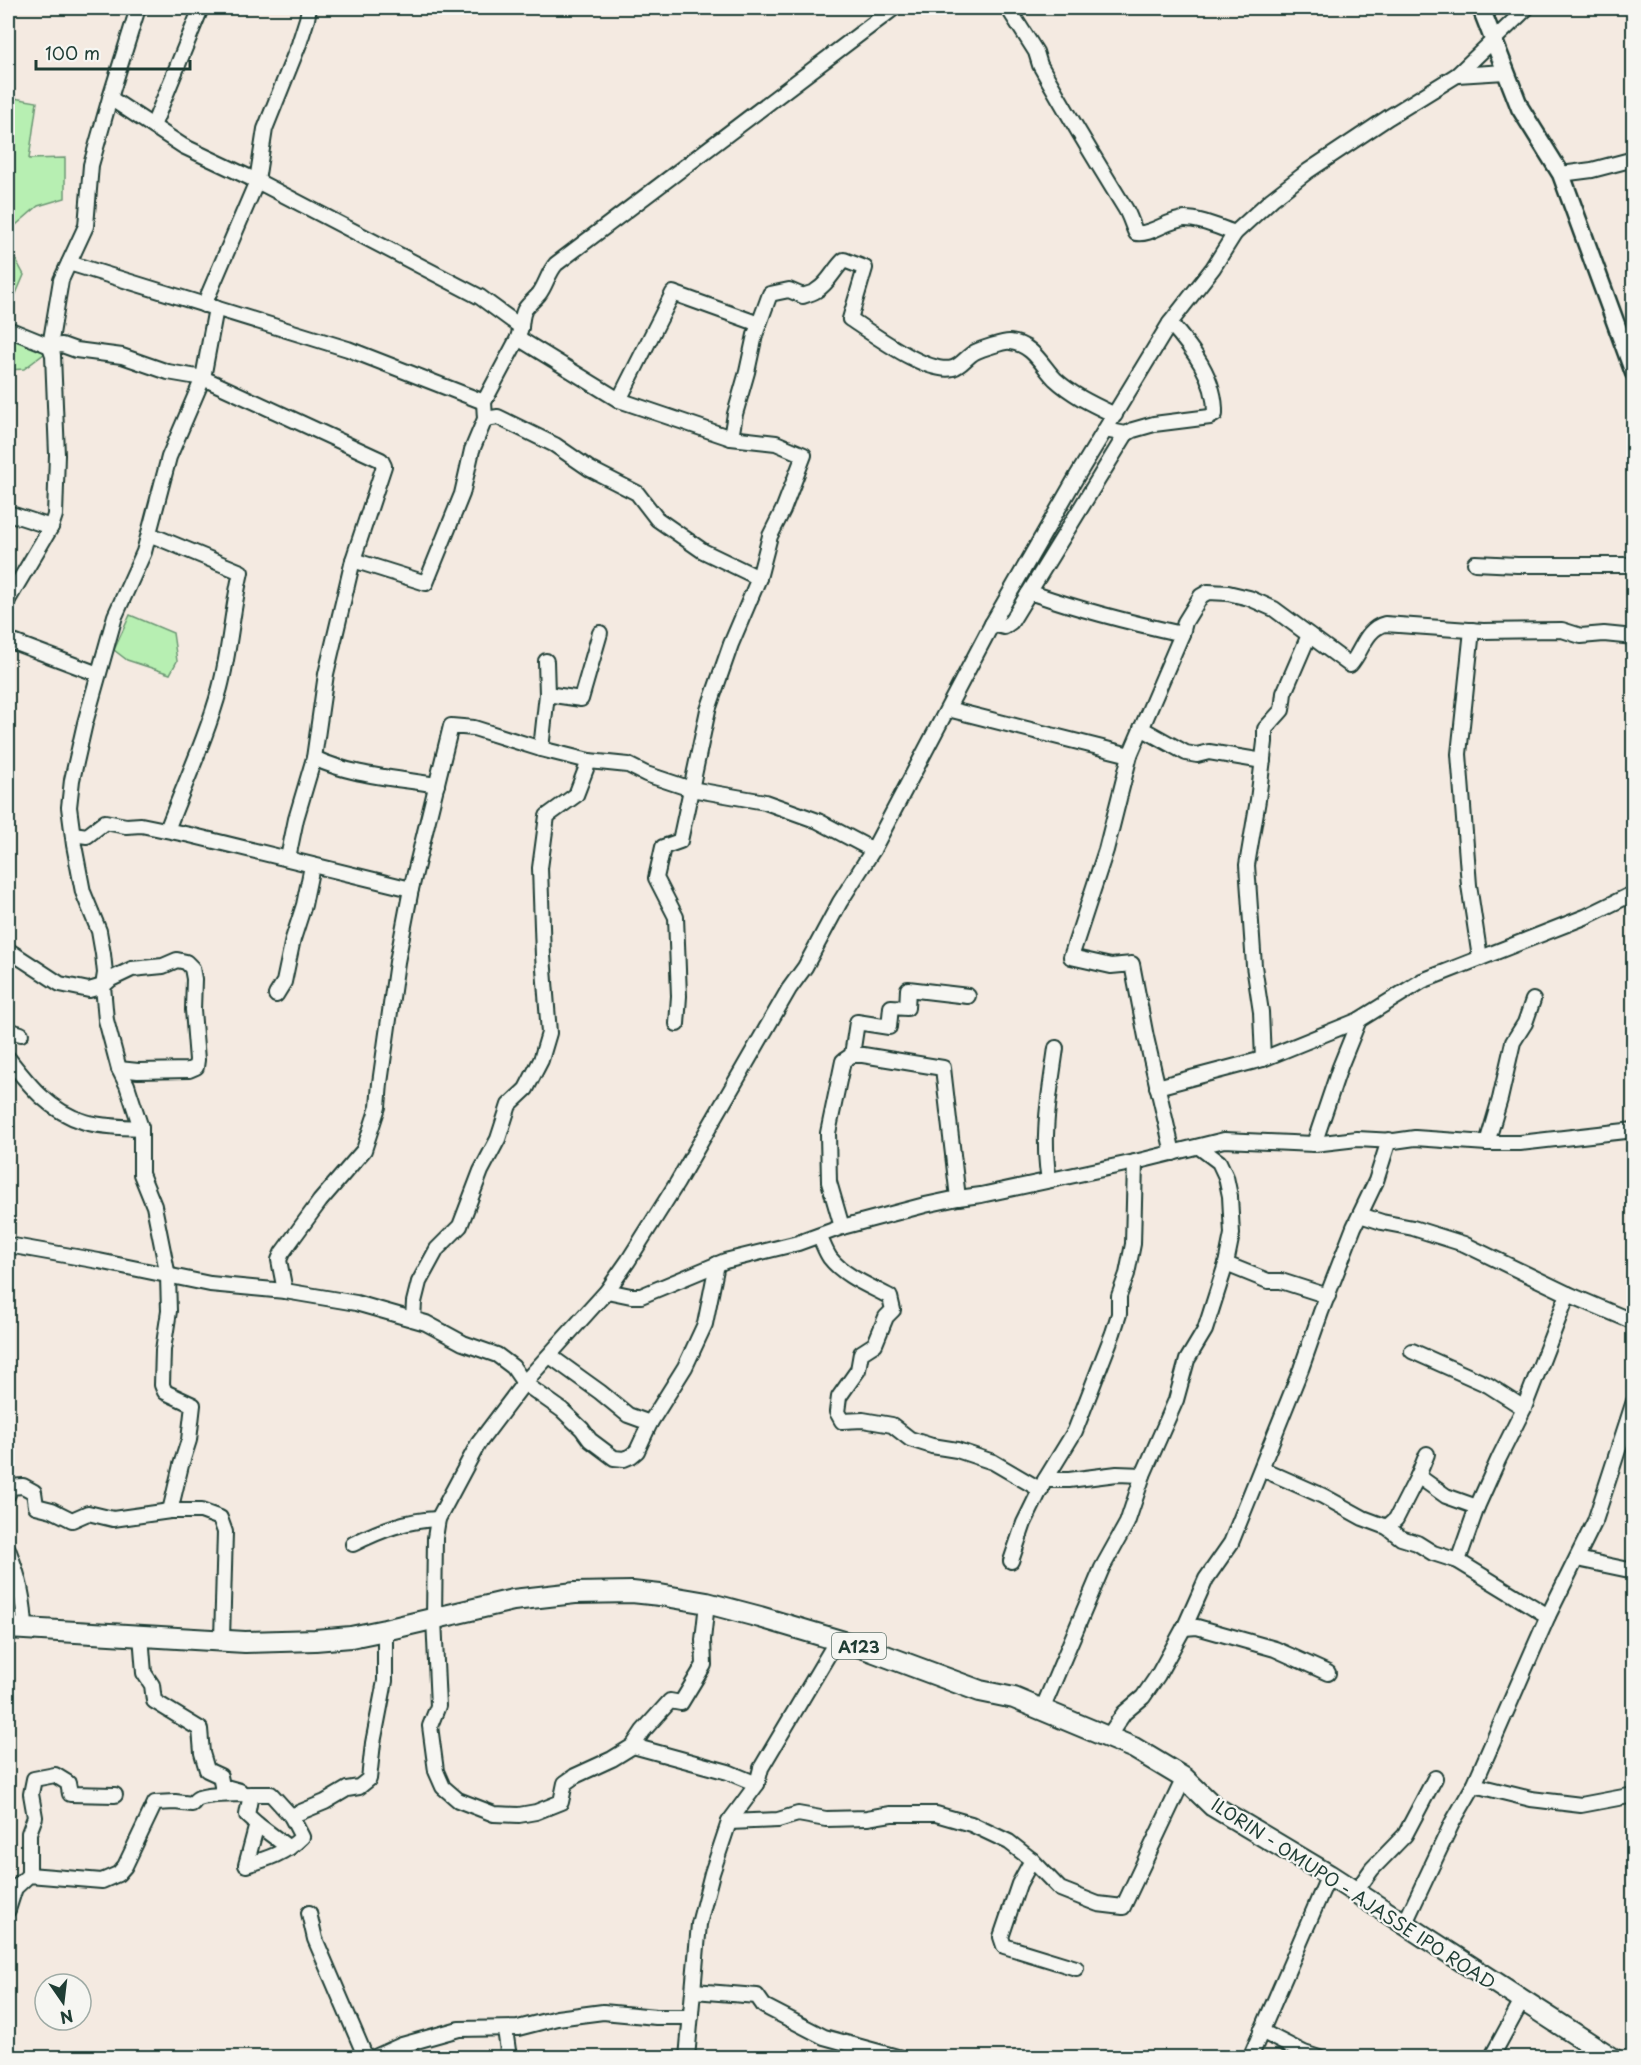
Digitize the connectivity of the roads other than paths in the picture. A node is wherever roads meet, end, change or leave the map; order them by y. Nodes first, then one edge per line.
1 (138, 8) edge
2 (201, 8) edge
3 (309, 8) edge
4 (894, 8) edge
5 (1008, 8) edge
6 (1481, 8) edge
7 (1527, 8) edge
8 (1492, 40) junction
9 (1505, 72) junction
10 (1457, 75) junction
11 (110, 98) junction
12 (153, 126) junction
13 (1634, 159) edge
14 (1561, 174) junction
15 (257, 181) junction
16 (1235, 234) junction
17 (69, 263) junction
18 (210, 307) junction
19 (1170, 323) junction
20 (759, 324) junction
21 (8, 329) edge
22 (520, 333) junction
23 (50, 345) junction
24 (1633, 370) edge
25 (203, 378) junction
26 (619, 400) junction
27 (484, 402) junction
28 (1114, 415) junction
29 (485, 418) junction
30 (1105, 430) junction
31 (1126, 434) junction
32 (730, 438) junction
33 (8, 513) edge
34 (51, 527) junction
35 (149, 534) junction
36 (353, 560) junction
37 (1474, 563) dead end
38 (1634, 565) edge
39 (759, 578) junction
40 (1028, 594) junction
41 (8, 600) edge
42 (992, 624) junction
43 (1472, 630) junction
44 (600, 633) dead end
45 (1182, 634) junction
46 (1309, 635) junction
47 (1634, 638) edge
48 (8, 640) edge
49 (546, 661) dead end
50 (98, 674) junction
51 (547, 694) junction
52 (948, 709) junction
53 (1141, 728) junction
54 (541, 749) junction
55 (1130, 755) junction
56 (314, 758) junction
57 (589, 761) junction
58 (1263, 761) junction
59 (437, 785) junction
60 (691, 789) junction
61 (168, 830) junction
62 (73, 834) junction
63 (873, 850) junction
64 (288, 858) junction
65 (312, 866) junction
66 (411, 889) junction
67 (1634, 893) edge
68 (8, 950) edge
69 (1480, 958) junction
70 (103, 986) junction
71 (276, 994) dead end
72 (968, 996) dead end
73 (1533, 1000) dead end
74 (1359, 1020) junction
75 (677, 1024) dead end
76 (1056, 1048) dead end
77 (852, 1055) junction
78 (8, 1058) edge
79 (1263, 1059) junction
80 (119, 1069) junction
81 (1157, 1087) junction
82 (141, 1128) junction
83 (1634, 1130) edge
84 (1389, 1140) junction
85 (1486, 1143) junction
86 (1314, 1144) junction
87 (1199, 1147) junction
88 (1173, 1153) junction
89 (1135, 1162) junction
90 (1048, 1180) junction
91 (958, 1198) junction
92 (1360, 1215) junction
93 (842, 1227) junction
94 (819, 1236) junction
95 (8, 1245) edge
96 (717, 1264) junction
97 (1226, 1264) junction
98 (168, 1276) junction
99 (285, 1291) junction
100 (607, 1291) junction
101 (1568, 1294) junction
102 (1328, 1296) junction
103 (414, 1319) junction
104 (1634, 1322) edge
105 (1412, 1351) dead end
106 (550, 1356) junction
107 (524, 1383) junction
108 (1634, 1401) edge
109 (1524, 1408) junction
110 (650, 1423) junction
111 (1620, 1444) junction
112 (1634, 1449) edge
113 (1427, 1454) dead end
114 (1262, 1469) junction
115 (1143, 1475) junction
116 (1418, 1476) junction
117 (1043, 1485) junction
118 (8, 1494) edge
119 (1477, 1507) junction
120 (170, 1511) junction
121 (438, 1519) junction
122 (1387, 1527) junction
123 (353, 1544) dead end
124 (8, 1549) edge
125 (1577, 1558) junction
126 (1011, 1561) dead end
127 (1458, 1561) junction
128 (1634, 1571) edge
129 (707, 1603) junction
130 (1548, 1616) junction
131 (434, 1618) junction
132 (1184, 1628) junction
133 (16, 1629) edge
134 (385, 1630) junction
135 (141, 1635) junction
136 (222, 1639) junction
137 (837, 1640) junction
138 (1328, 1673) dead end
139 (1042, 1710) junction
140 (1107, 1737) junction
141 (633, 1746) junction
142 (1184, 1778) junction
143 (1435, 1778) dead end
144 (758, 1784) junction
145 (1474, 1785) junction
146 (251, 1794) junction
147 (115, 1795) dead end
148 (1634, 1795) edge
149 (291, 1816) junction
150 (729, 1822) junction
151 (257, 1824) junction
152 (289, 1848) junction
153 (1032, 1860) junction
154 (28, 1875) junction
155 (1329, 1875) junction
156 (1355, 1893) junction
157 (8, 1908) edge
158 (309, 1913) dead end
159 (1404, 1924) junction
160 (1076, 1968) dead end
161 (694, 1991) junction
162 (1522, 2001) junction
163 (690, 2017) junction
164 (506, 2029) junction
165 (1262, 2031) junction
166 (366, 2058) edge
167 (373, 2058) edge
168 (509, 2058) edge
169 (687, 2058) edge
170 (901, 2058) edge
171 (1250, 2058) edge
172 (1319, 2058) edge
173 (1491, 2058) edge
174 (1612, 2058) edge

1 - 11 street
2 - 12 street
3 - 15 street
4 - 22 street
5 - 16 street
6 - 8 main road
7 - 8 street
8 - 9 main road
8 - 10 street
9 - 10 street
9 - 14 main road
10 - 16 street
11 - 12 street
11 - 17 street
12 - 15 street
13 - 14 street
14 - 24 main road
15 - 18 street
15 - 22 street
16 - 19 street
17 - 18 street
17 - 23 street
18 - 25 street
18 - 27 street
19 - 28 street
19 - 31 street
20 - 26 street
20 - 28 street
20 - 32 street
21 - 23 street
22 - 26 street
22 - 27 street
23 - 25 street
23 - 34 street
25 - 35 street
25 - 36 street
26 - 32 street
27 - 29 street
28 - 30 street
29 - 36 street
29 - 39 street
30 - 31 street
30 - 42 street
31 - 40 street
32 - 39 street
33 - 34 street
34 - 41 street
35 - 50 street
35 - 61 street
36 - 56 street
37 - 38 street
39 - 60 street
40 - 42 street
40 - 45 street
42 - 52 street
43 - 46 street
43 - 47 street
43 - 69 street
44 - 51 street
45 - 46 street
45 - 53 street
46 - 58 street
48 - 50 street
49 - 51 street
50 - 62 street
51 - 54 street
52 - 55 street
52 - 63 street
53 - 55 street
53 - 58 street
54 - 57 street
54 - 59 street
55 - 81 street
56 - 59 street
56 - 64 street
57 - 60 street
57 - 103 street
58 - 79 street
59 - 66 street
60 - 63 street
60 - 75 street
61 - 62 street
61 - 64 street
62 - 70 street
63 - 100 street
64 - 65 street
65 - 66 street
65 - 71 street
66 - 99 street
67 - 69 street
68 - 70 street
69 - 74 street
70 - 80 street
70 - 80 street
72 - 77 street
73 - 85 street
74 - 79 street
74 - 86 street
76 - 90 street
77 - 91 street
77 - 93 street
78 - 82 street
79 - 81 street
80 - 82 street
81 - 88 street
82 - 98 street
83 - 85 street
84 - 85 street
84 - 86 street
84 - 92 street
86 - 87 street
87 - 88 street
87 - 97 street
88 - 89 street
89 - 90 street
89 - 117 street
90 - 91 street
91 - 93 street
92 - 101 street
92 - 102 street
93 - 94 street
94 - 96 street
94 - 117 street
95 - 98 street
96 - 100 street
96 - 110 street
97 - 102 street
97 - 115 street
98 - 99 street
98 - 120 street
99 - 103 street
100 - 106 street
101 - 104 street
101 - 109 street
102 - 114 street
103 - 107 street
105 - 109 street
106 - 107 street
106 - 110 street
107 - 110 street
107 - 121 street
108 - 111 street
109 - 119 street
111 - 112 street
111 - 125 street
113 - 116 street
114 - 122 street
114 - 132 street
115 - 117 street
115 - 139 street
116 - 119 street
116 - 122 street
117 - 126 street
118 - 120 street
119 - 127 street
120 - 136 street
121 - 123 street
121 - 131 street
122 - 127 street
124 - 133 street
125 - 128 street
125 - 130 street
127 - 130 street
129 - 131 highway, ILORIN - OMUPO - AJASSE IPO ROAD / A123
129 - 137 highway, ILORIN - OMUPO - AJASSE IPO ROAD / A123
129 - 141 street
130 - 145 street
131 - 134 highway, ILORIN - OMUPO - AJASSE IPO ROAD / A123
131 - 141 street
132 - 138 street
132 - 140 street
133 - 135 highway, ILORIN - OMUPO - AJASSE IPO ROAD / A123
134 - 136 highway, ILORIN - OMUPO - AJASSE IPO ROAD / A123
134 - 149 street
135 - 136 highway, ILORIN - OMUPO - AJASSE IPO ROAD / A123
135 - 146 street
137 - 139 highway, ILORIN - OMUPO - AJASSE IPO ROAD / A123
137 - 144 street
139 - 140 highway, ILORIN - OMUPO - AJASSE IPO ROAD / A123
140 - 142 highway, ILORIN - OMUPO - AJASSE IPO ROAD / A123
141 - 144 street
142 - 153 street
142 - 155 highway, ILORIN - OMUPO - AJASSE IPO ROAD / A123
143 - 156 street
144 - 150 street
145 - 148 street
145 - 159 street
146 - 149 street
146 - 151 street
146 - 154 street
147 - 154 street
149 - 152 street
150 - 153 street
150 - 161 street
151 - 152 street
151 - 152 street
153 - 160 street
154 - 157 street
155 - 156 highway, ILORIN - OMUPO - AJASSE IPO ROAD / A123
155 - 165 street
156 - 159 highway, ILORIN - OMUPO - AJASSE IPO ROAD / A123
158 - 166 street
159 - 162 highway, ILORIN - OMUPO - AJASSE IPO ROAD / A123
161 - 163 street
161 - 170 street
162 - 173 street
162 - 174 highway, ILORIN - OMUPO - AJASSE IPO ROAD / A123
163 - 164 street
163 - 169 street
164 - 167 street
164 - 168 street
165 - 171 street
165 - 172 street

